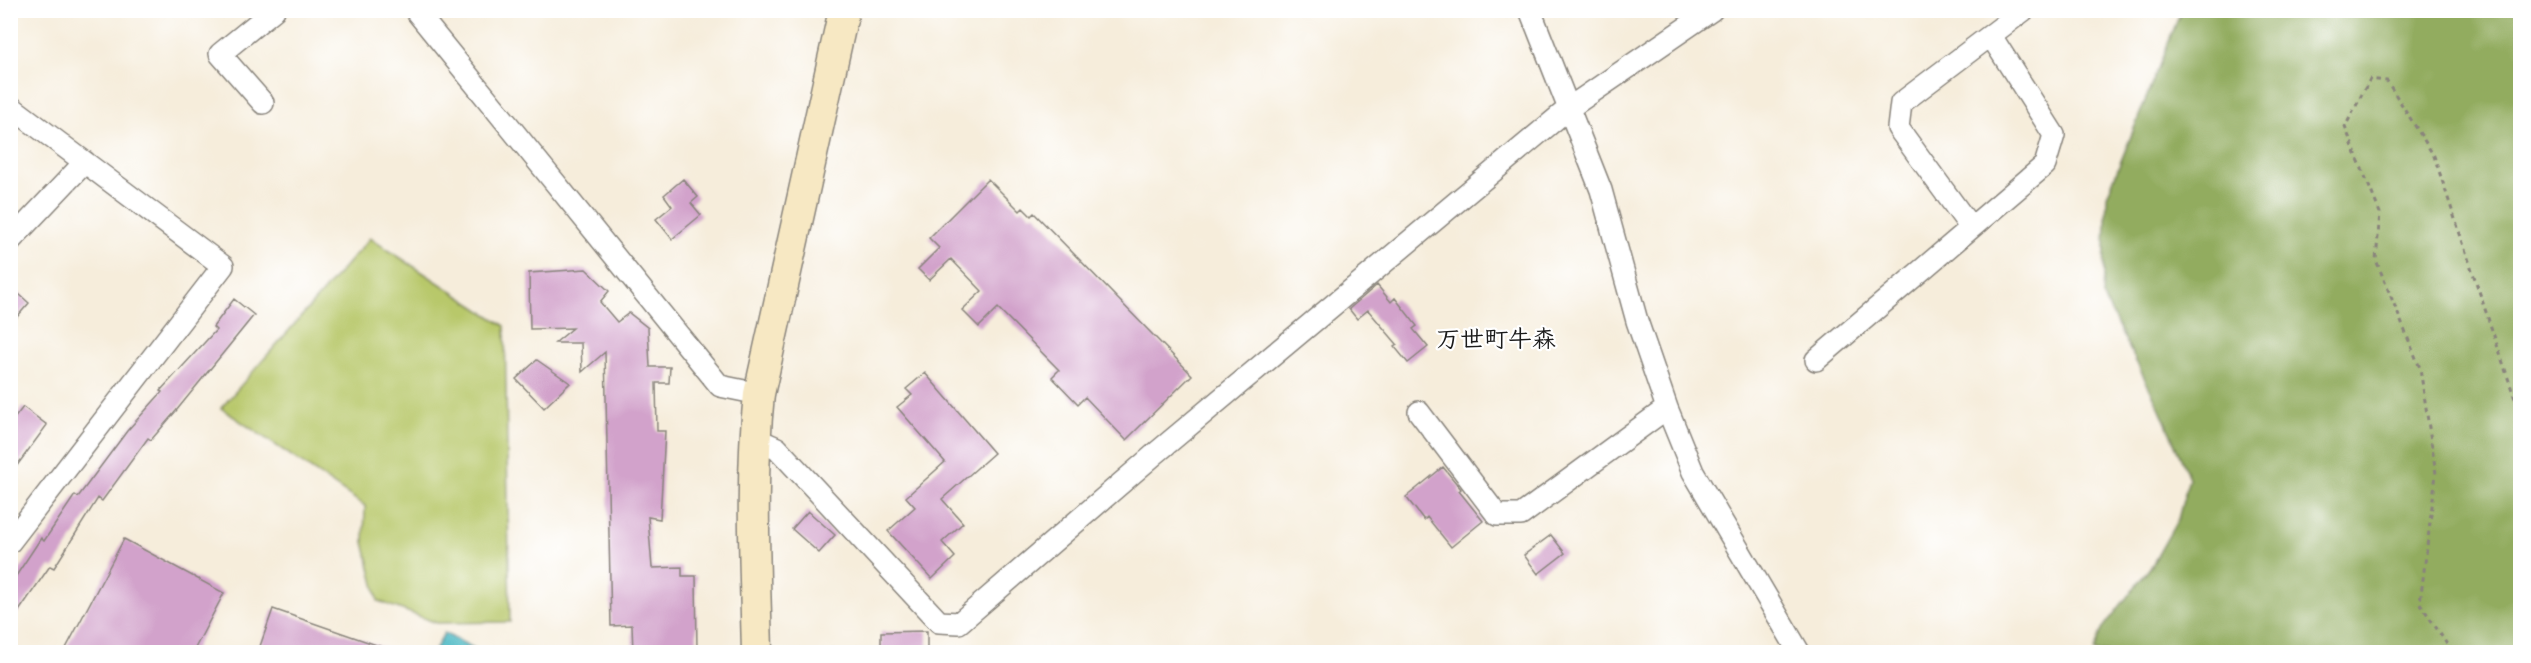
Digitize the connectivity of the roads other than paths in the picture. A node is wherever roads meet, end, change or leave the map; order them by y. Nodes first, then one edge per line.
1 (274, 10) edge
2 (415, 10) edge
3 (844, 10) edge
4 (1530, 10) edge
5 (1712, 10) edge
6 (2024, 10) edge
7 (1991, 36) junction
8 (263, 103) dead end
9 (10, 106) edge
10 (1569, 108) junction
11 (84, 162) junction
12 (1971, 228) junction
13 (10, 241) edge
14 (1816, 360) dead end
15 (759, 394) junction
16 (1667, 408) junction
17 (1419, 412) dead end
18 (754, 438) junction
19 (10, 542) edge
20 (758, 652) edge
21 (1799, 652) edge

1 - 8 street
2 - 15 street
3 - 15 street
4 - 10 street
5 - 10 street
6 - 7 street
7 - 12 street
7 - 12 street
9 - 11 street
10 - 16 street
10 - 18 street
11 - 13 street
11 - 19 street
12 - 14 street
15 - 18 street
16 - 17 street
16 - 21 street
18 - 20 street

